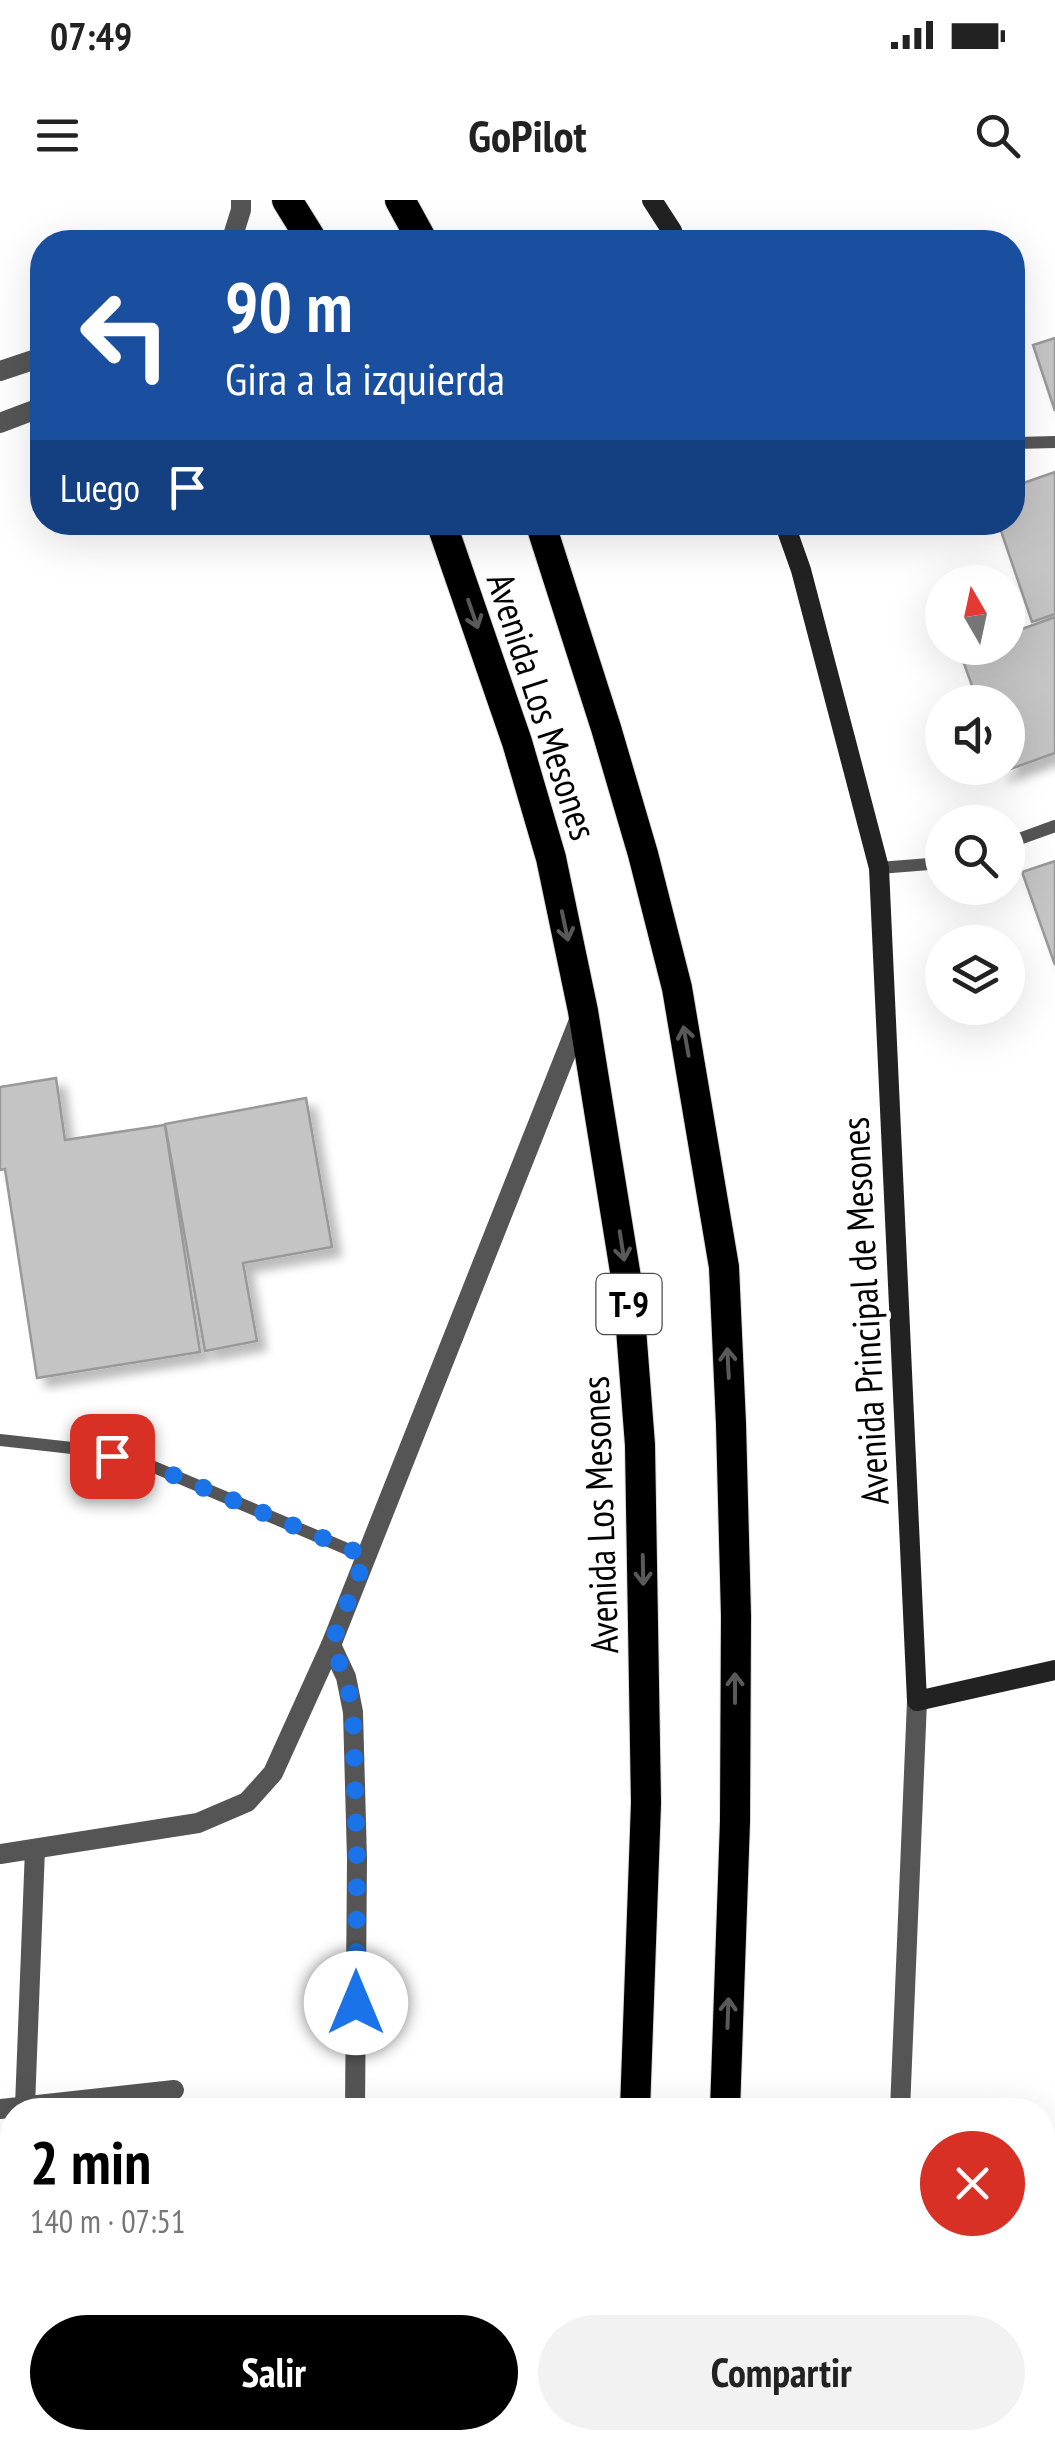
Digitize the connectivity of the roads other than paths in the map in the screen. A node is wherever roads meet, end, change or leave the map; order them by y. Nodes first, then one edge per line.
1 (241, 200) edge
2 (288, 200) edge
3 (400, 200) edge
4 (652, 200) edge
5 (234, 230) edge
6 (306, 230) edge
7 (416, 230) edge
8 (672, 230) edge
9 (30, 361) edge
10 (0, 371) edge
11 (30, 412) edge
12 (0, 423) edge
13 (1055, 442) edge
14 (1025, 443) edge
15 (444, 535) edge
16 (544, 535) edge
17 (789, 535) edge
18 (1055, 826) edge
19 (1025, 837) edge
20 (925, 864) edge
21 (879, 868) junction
22 (583, 1011) junction
23 (0, 1440) edge
24 (366, 1556) junction
25 (331, 1645) junction
26 (1055, 1670) edge
27 (917, 1700) junction
28 (35, 1849) junction
29 (0, 1854) edge
30 (174, 2090) dead end
31 (25, 2098) edge
32 (100, 2098) edge
33 (355, 2098) edge
34 (635, 2098) edge
35 (725, 2098) edge
36 (900, 2098) edge

1 - 5 street
2 - 6 highway
3 - 7 highway
4 - 8 street
9 - 10 street
11 - 12 street
13 - 14 lane
15 -> 22 highway, Avenida Los Mesones / T-9
35 -> 16 highway, Avenida Los Mesones
17 - 21 street, Avenida Principal de Mesones
18 - 19 lane
20 - 21 lane
21 - 27 street, Avenida Principal de Mesones
22 - 24 street
22 -> 34 highway, Avenida Los Mesones / T-9
23 - 24 lane
24 - 25 street
25 - 28 street
25 - 33 street
26 - 27 street
27 - 36 street, Avenida Principal de Mesones
28 - 29 street
28 - 31 street
30 - 32 street

